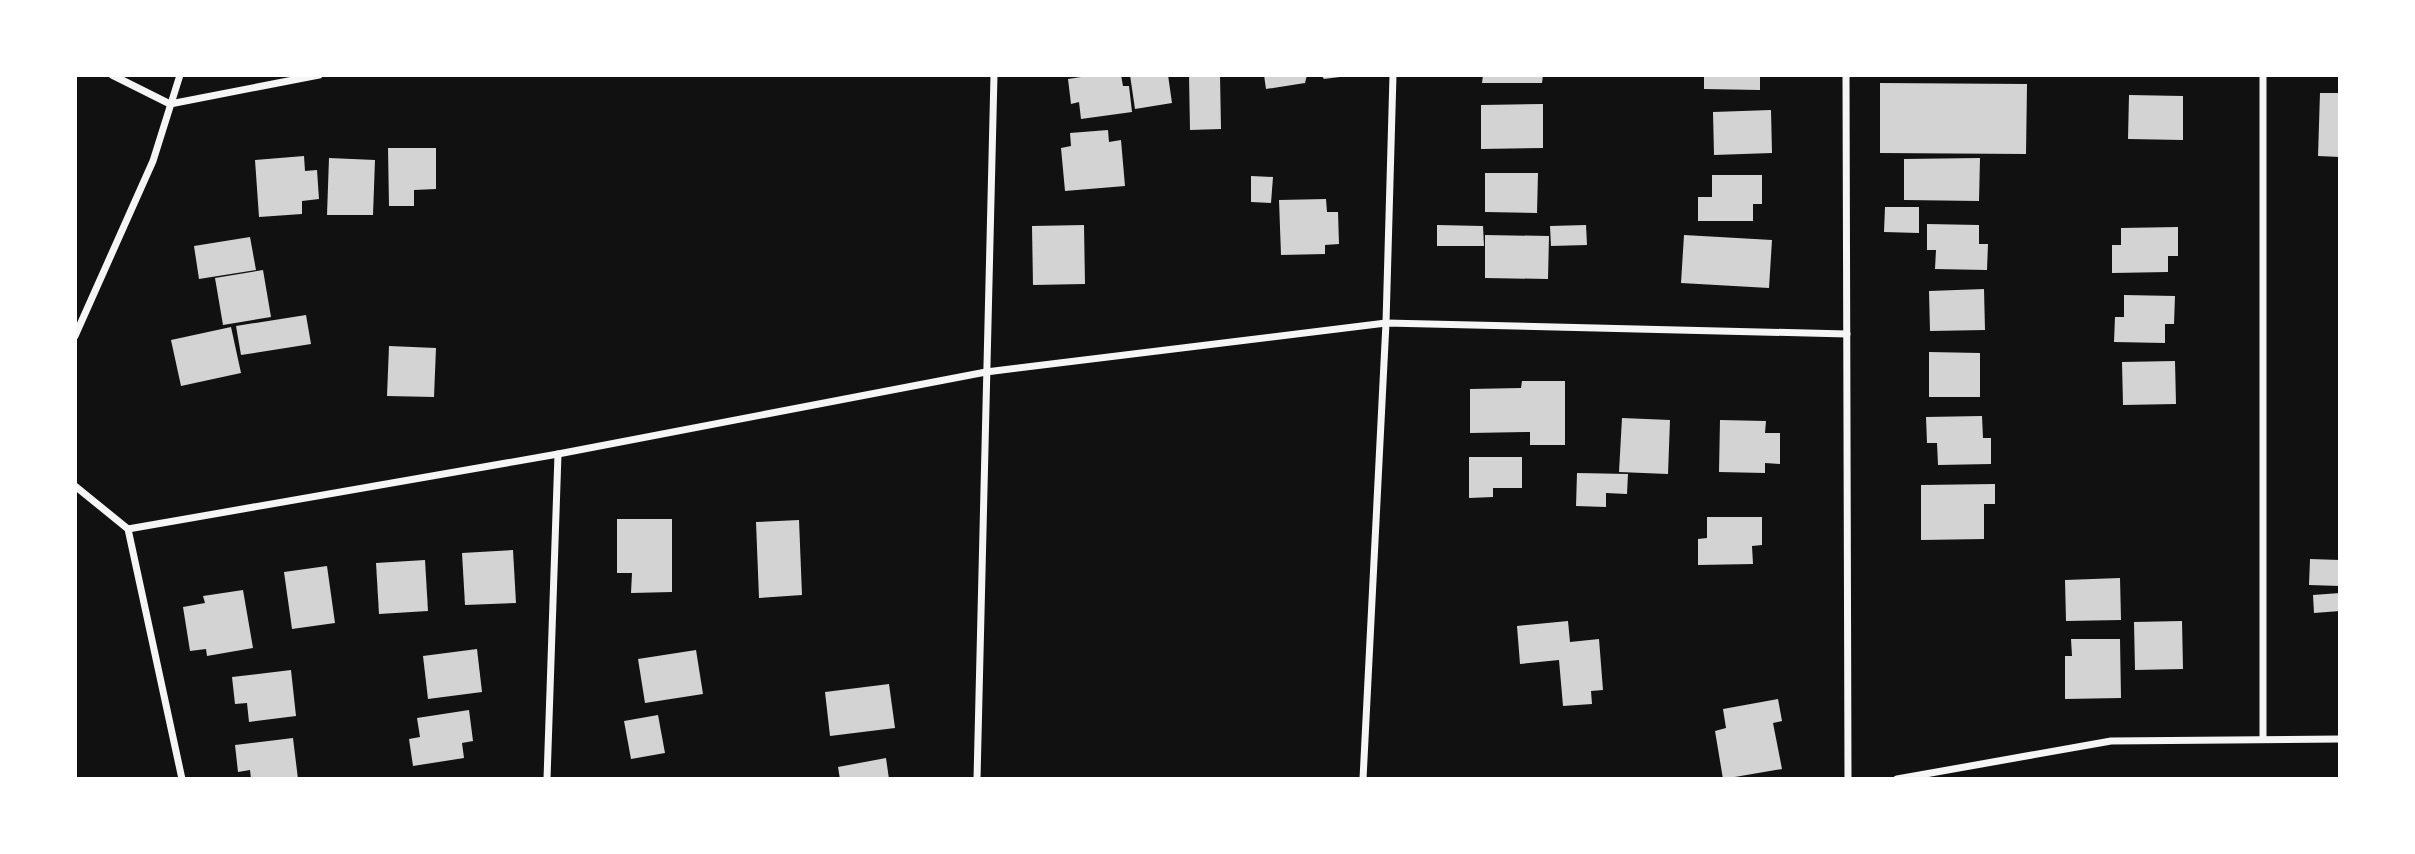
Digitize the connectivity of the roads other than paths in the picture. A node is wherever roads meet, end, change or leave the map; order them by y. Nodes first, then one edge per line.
1 (112, 75) edge
2 (180, 75) edge
3 (319, 75) edge
4 (995, 75) edge
5 (1393, 75) edge
6 (1846, 75) edge
7 (2263, 75) edge
8 (170, 104) junction
9 (1386, 323) junction
10 (1847, 334) junction
11 (75, 336) edge
12 (986, 372) junction
13 (558, 454) junction
14 (75, 486) edge
15 (128, 529) junction
16 (2340, 739) edge
17 (2263, 740) junction
18 (182, 779) edge
19 (547, 779) edge
20 (977, 779) edge
21 (1363, 779) edge
22 (1848, 779) edge
23 (1897, 779) edge

1 - 8 street
2 - 8 street
3 - 8 street
4 - 12 street
5 - 9 street
6 - 10 street
7 - 17 street
8 - 11 street
9 - 10 street
9 - 12 street
9 - 21 street
10 - 22 street
12 - 13 street
12 - 20 street
13 - 15 street
13 - 19 street
14 - 15 street
15 - 18 street
16 - 17 street
17 - 23 street

